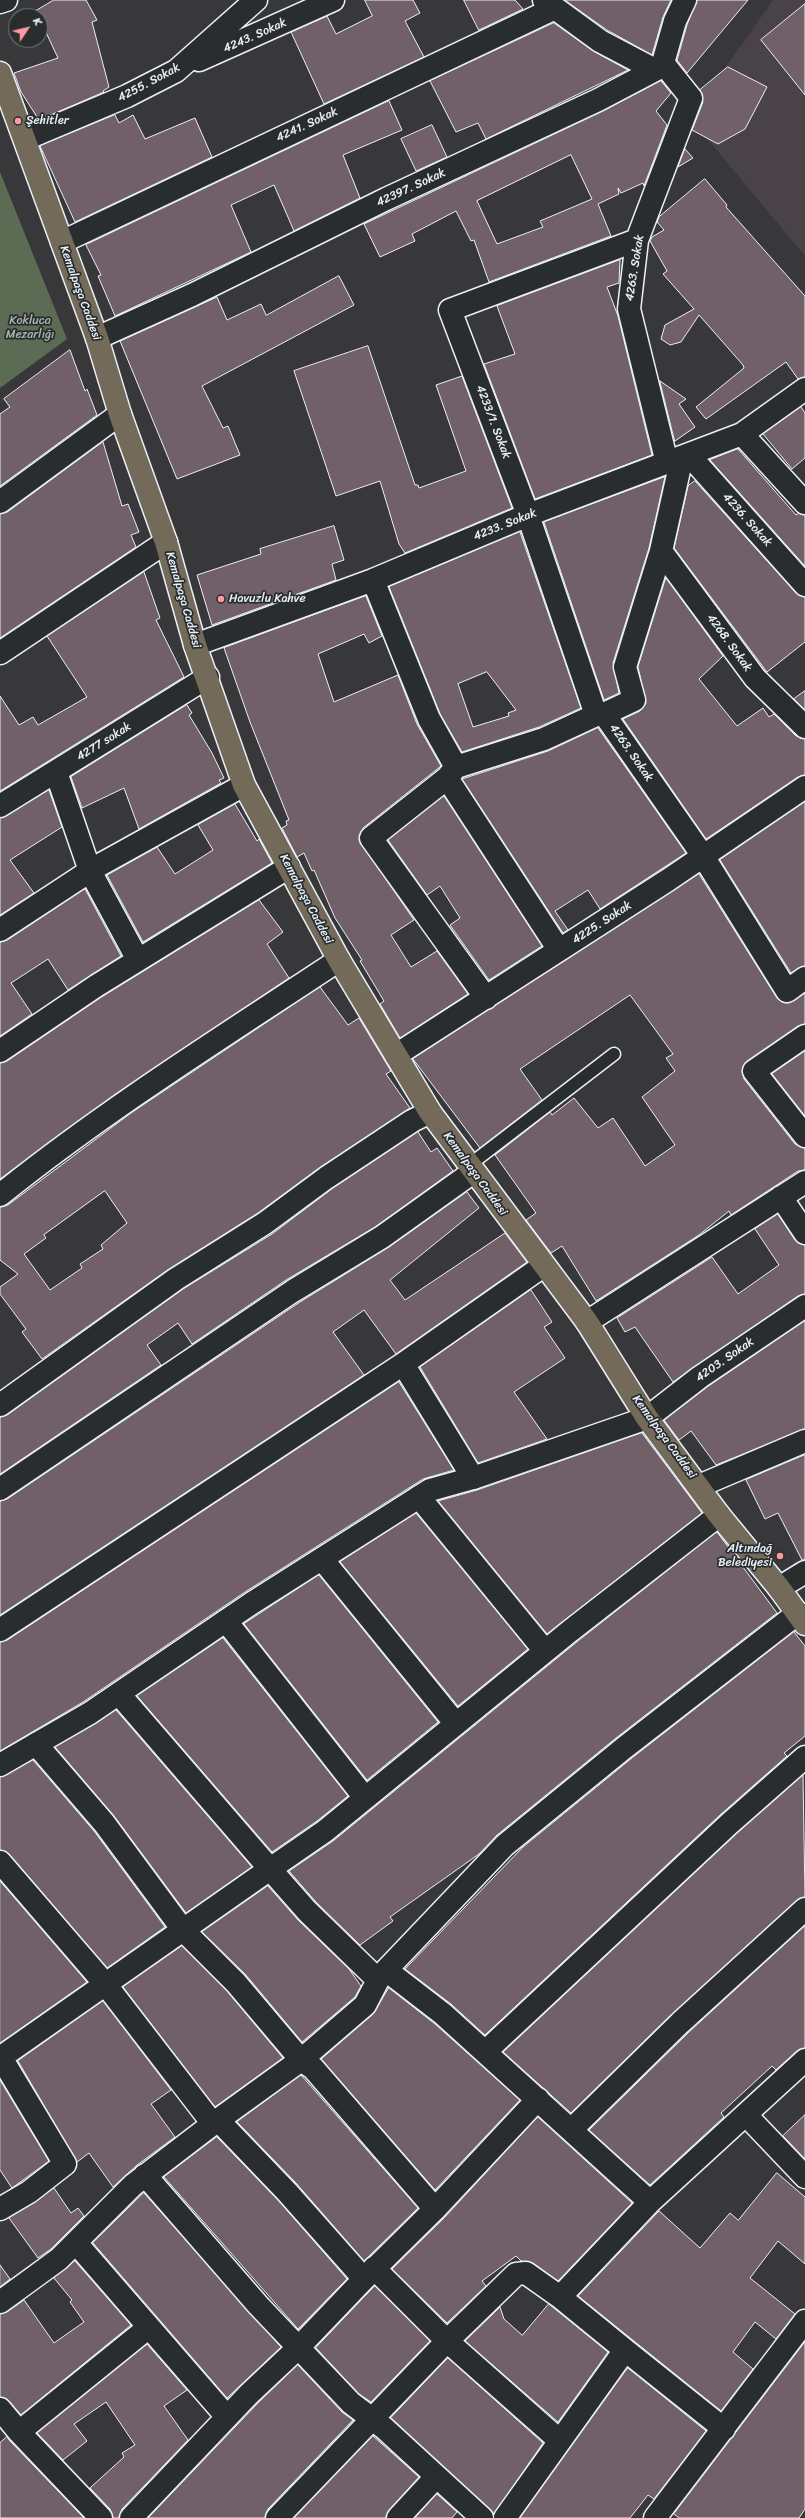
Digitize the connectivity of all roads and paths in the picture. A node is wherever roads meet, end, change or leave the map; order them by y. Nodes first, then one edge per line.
1 (6, 0) edge
2 (256, 0) edge
3 (333, 0) edge
4 (685, 0) edge
5 (0, 2) edge
6 (549, 4) edge
7 (659, 67) junction
8 (176, 71) junction
9 (0, 73) edge
10 (25, 139) junction
11 (637, 240) junction
12 (62, 242) junction
13 (97, 338) junction
14 (805, 389) edge
15 (120, 414) junction
16 (742, 434) junction
17 (679, 458) junction
18 (0, 502) edge
19 (805, 503) edge
20 (528, 515) junction
21 (166, 542) junction
22 (661, 551) junction
23 (373, 580) junction
24 (805, 585) edge
25 (195, 645) junction
26 (0, 653) edge
27 (208, 677) junction
28 (600, 714) junction
29 (805, 727) edge
30 (56, 772) junction
31 (452, 773) junction
32 (244, 785) junction
33 (805, 787) edge
34 (0, 806) edge
35 (703, 856) junction
36 (289, 867) junction
37 (90, 871) junction
38 (0, 930) edge
39 (559, 950) junction
40 (138, 960) junction
41 (339, 960) junction
42 (805, 978) edge
43 (486, 998) junction
44 (805, 1036) edge
45 (0, 1051) edge
46 (614, 1054) dead end
47 (396, 1055) junction
48 (430, 1112) junction
49 (805, 1136) edge
50 (470, 1169) junction
51 (805, 1182) edge
52 (0, 1194) edge
53 (781, 1197) junction
54 (805, 1233) edge
55 (543, 1266) junction
56 (805, 1306) edge
57 (587, 1322) junction
58 (403, 1364) junction
59 (0, 1405) edge
60 (648, 1418) junction
61 (805, 1441) edge
62 (474, 1478) junction
63 (699, 1486) junction
64 (0, 1489) edge
65 (420, 1497) junction
66 (719, 1515) junction
67 (322, 1559) junction
68 (805, 1572) edge
69 (779, 1588) junction
70 (801, 1618) edge
71 (226, 1621) junction
72 (0, 1630) edge
73 (545, 1651) junction
74 (119, 1694) junction
75 (456, 1724) junction
76 (36, 1744) junction
77 (805, 1757) edge
78 (0, 1765) edge
79 (365, 1798) junction
80 (0, 1862) edge
81 (270, 1868) junction
82 (805, 1909) edge
83 (183, 1930) junction
84 (382, 1975) junction
85 (106, 1985) junction
86 (485, 2052) junction
87 (0, 2057) edge
88 (302, 2060) junction
89 (805, 2060) edge
90 (538, 2099) junction
91 (746, 2114) junction
92 (215, 2122) junction
93 (571, 2130) junction
94 (145, 2176) junction
95 (805, 2177) edge
96 (650, 2202) junction
97 (0, 2209) edge
98 (435, 2209) junction
99 (77, 2244) junction
100 (369, 2274) junction
101 (560, 2297) junction
102 (0, 2302) edge
103 (805, 2321) edge
104 (149, 2327) junction
105 (447, 2341) junction
106 (298, 2348) junction
107 (624, 2350) junction
108 (0, 2409) edge
109 (227, 2417) junction
110 (371, 2418) junction
111 (724, 2429) junction
112 (19, 2432) junction
113 (560, 2441) junction
114 (436, 2477) junction
115 (101, 2518) edge
116 (131, 2518) edge
117 (277, 2518) edge
118 (398, 2518) edge
119 (482, 2518) edge
120 (505, 2518) edge
121 (655, 2518) edge

1 - 5 street
2 - 8 street, 4255. Sokak
3 - 8 street, 4243. Sokak
4 - 7 street
6 - 7 street
6 - 12 street, 4241. Sokak
7 - 11 street, 4263. Sokak
7 - 13 street, 42397. Sokak
8 - 10 street, 4255. Sokak
9 - 10 main road, Kemalpaşa Caddesi
10 - 12 main road, Kemalpaşa Caddesi
11 - 17 street, 4263. Sokak
11 - 20 street, 4233/1. Sokak
12 - 13 main road, Kemalpaşa Caddesi
13 - 15 main road, Kemalpaşa Caddesi
14 - 16 street, 4233. Sokak
15 - 18 street
15 - 21 main road, Kemalpaşa Caddesi
16 - 17 street, 4233. Sokak
16 - 19 street
17 - 20 street, 4233. Sokak
17 - 22 street, 4263. Sokak
17 - 24 street, 4236. Sokak
20 - 23 street, 4233. Sokak
20 - 28 street, 4233/1. Sokak
21 - 25 main road, Kemalpaşa Caddesi
21 - 26 street
22 - 28 street, 4263. Sokak
22 - 29 street, 4268. Sokak
23 - 25 street, 4233. Sokak
23 - 31 street
25 - 27 main road, Kemalpaşa Caddesi
27 - 30 street, 4277 sokak
27 - 32 main road, Kemalpaşa Caddesi
28 - 31 street
28 - 35 street, 4263. Sokak
30 - 34 street, 4277 sokak
30 - 37 street
31 - 39 street
31 - 43 street
32 - 36 main road, Kemalpaşa Caddesi
32 - 37 street
33 - 35 street, 4225. Sokak
35 - 39 street, 4225. Sokak
35 - 42 street, 4263. Sokak
36 - 40 street
36 - 41 main road, Kemalpaşa Caddesi
37 - 38 street
37 - 40 street
39 - 43 street, 4225. Sokak
40 - 45 street
41 - 47 main road, Kemalpaşa Caddesi
41 - 52 street
43 - 47 street, 4225. Sokak
44 - 49 street
46 - 50 lane
47 - 48 main road, Kemalpaşa Caddesi
48 - 50 main road, Kemalpaşa Caddesi
48 - 59 street
50 - 55 main road, Kemalpaşa Caddesi
50 - 64 street
51 - 53 street
53 - 54 street
53 - 57 street
55 - 57 main road, Kemalpaşa Caddesi
55 - 58 street
56 - 60 street, 4203. Sokak
57 - 60 main road, Kemalpaşa Caddesi
58 - 62 street
58 - 72 street
60 - 62 street, 4203. Sokak
60 - 63 main road, Kemalpaşa Caddesi
61 - 63 street
62 - 65 street, 4203. Sokak
63 - 66 main road, Kemalpaşa Caddesi
65 - 67 street, 4203. Sokak
65 - 73 street
66 - 69 main road, Kemalpaşa Caddesi
66 - 73 street
67 - 71 street, 4203. Sokak
67 - 75 street
68 - 69 street
69 - 70 main road, Kemalpaşa Caddesi
70 - 84 street
71 - 74 street, 4203. Sokak
71 - 79 street
73 - 75 street
74 - 76 street, 4203. Sokak
74 - 81 street
75 - 79 street
76 - 78 street, 4203. Sokak
76 - 83 street
77 - 86 street
79 - 81 street
80 - 85 street
81 - 83 street
81 - 84 street
82 - 93 street
83 - 85 street
83 - 88 street
84 - 86 street
84 - 88 street
85 - 87 street
85 - 92 street
86 - 90 street
87 - 97 street
88 - 92 street
88 - 98 street
89 - 91 street
90 - 93 street
90 - 98 street
91 - 95 street
91 - 96 street
92 - 94 street
92 - 100 street
93 - 96 street
94 - 99 street
94 - 106 street
96 - 101 street
98 - 100 street
99 - 102 street
99 - 104 street
100 - 105 street
100 - 106 street
101 - 105 street
101 - 107 street
103 - 111 street
104 - 109 street
104 - 112 street
105 - 110 street
105 - 113 street
106 - 109 street
106 - 110 street
107 - 111 street
107 - 113 street
108 - 112 street
109 - 116 street
110 - 114 street
110 - 117 street
111 - 121 street
112 - 115 street
113 - 120 street
114 - 118 street
114 - 119 street

